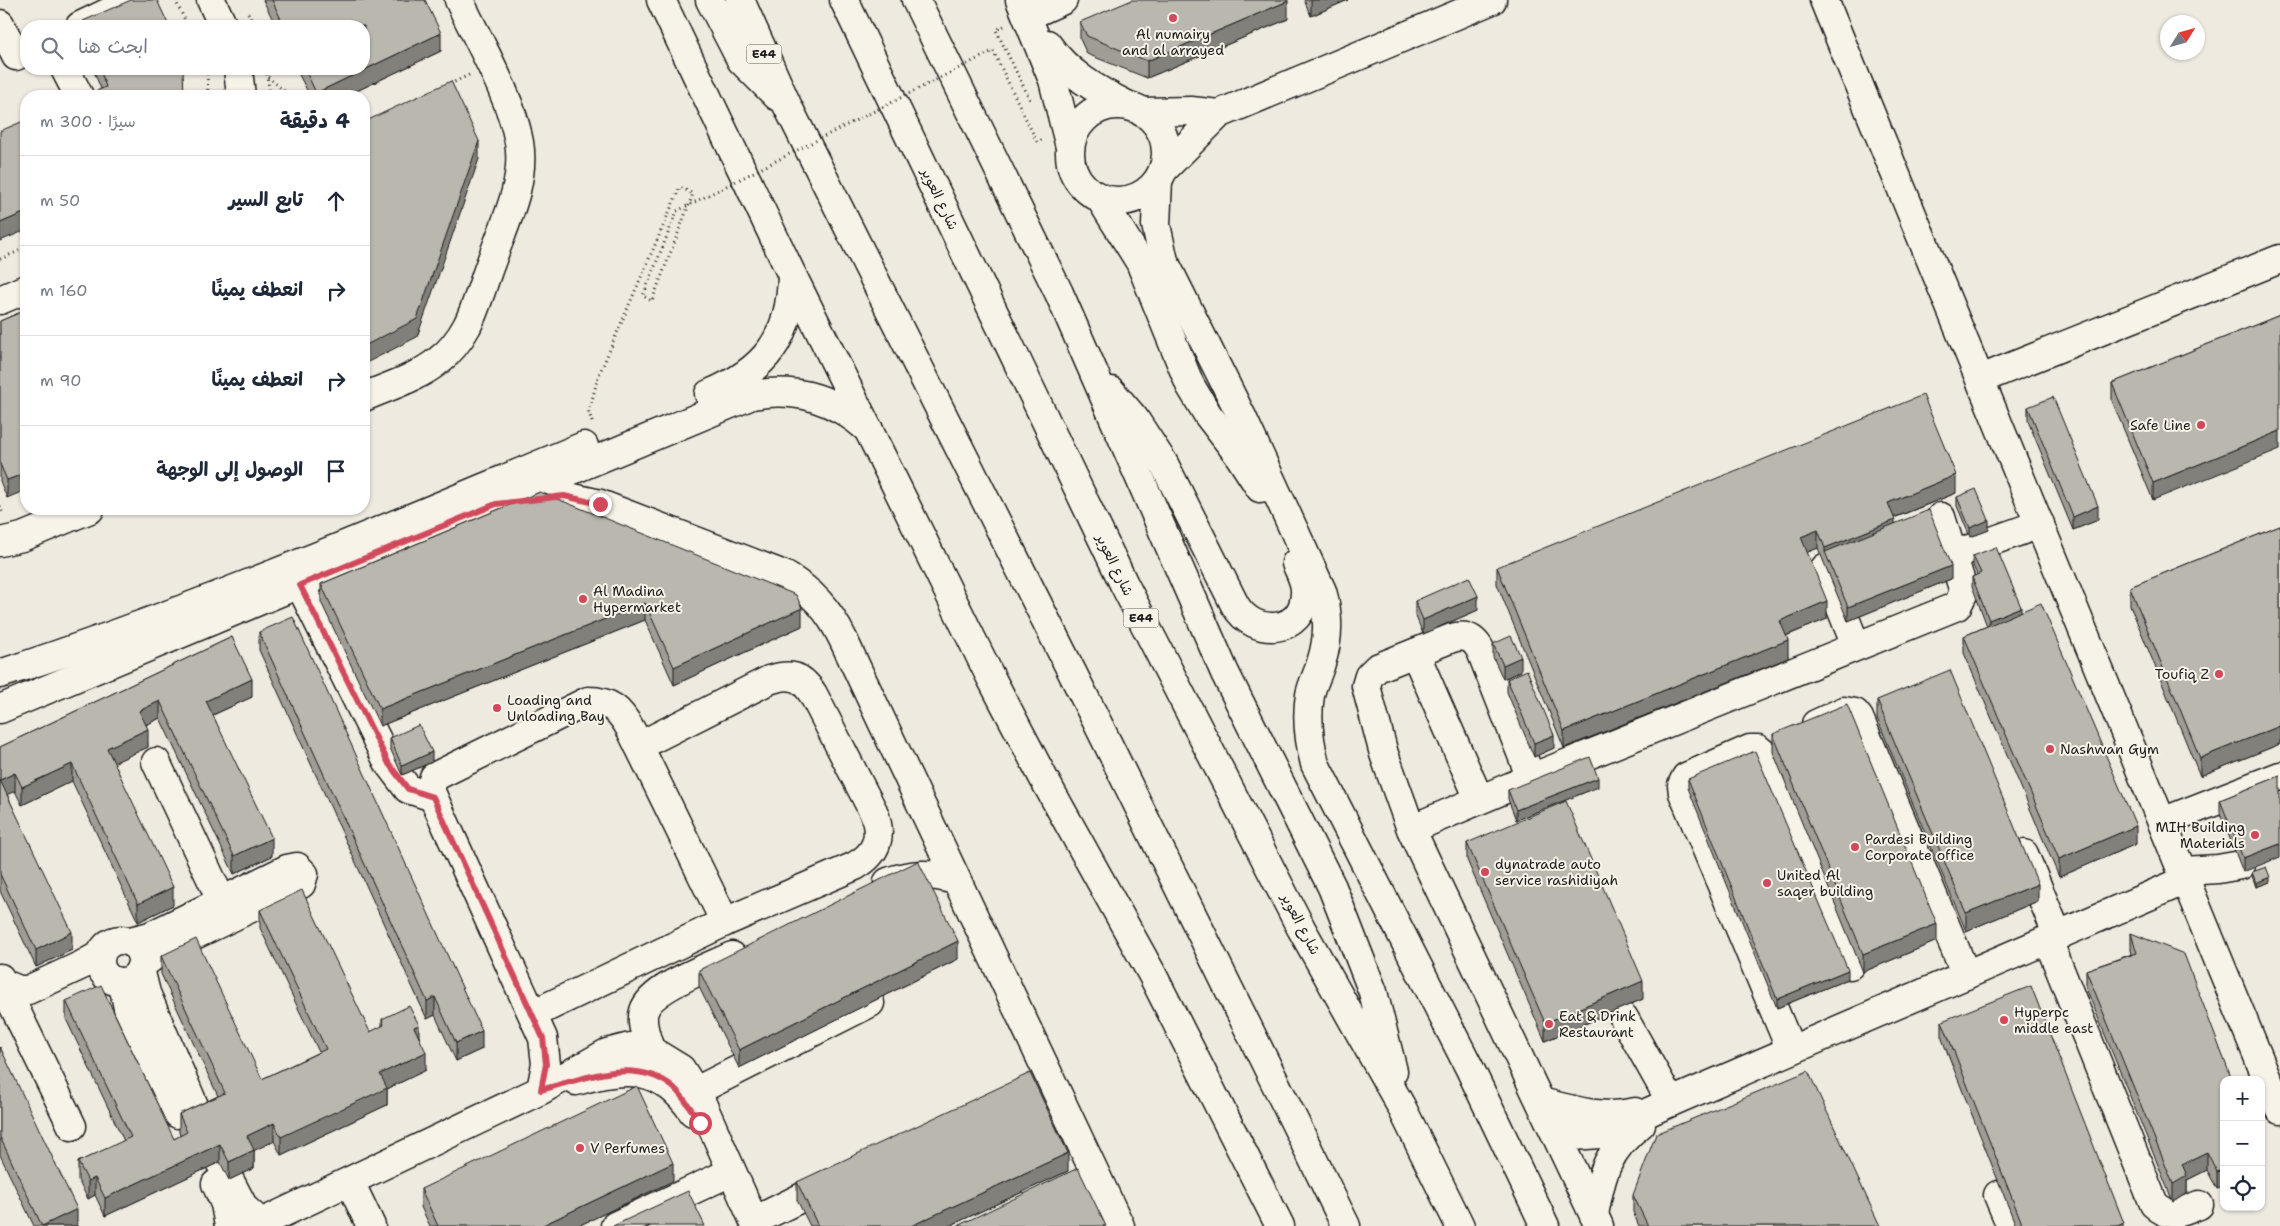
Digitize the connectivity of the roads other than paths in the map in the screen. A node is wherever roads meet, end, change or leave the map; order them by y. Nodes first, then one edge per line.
1 (134, 0) edge
2 (211, 0) edge
3 (459, 0) edge
4 (661, 0) edge
5 (710, 0) edge
6 (740, 0) edge
7 (844, 0) edge
8 (916, 0) edge
9 (1063, 0) edge
10 (1492, 0) edge
11 (1824, 0) edge
12 (1024, 8) edge
13 (92, 20) edge
14 (220, 20) edge
15 (0, 24) edge
16 (14, 57) edge
17 (68, 75) edge
18 (239, 75) edge
19 (76, 90) edge
20 (240, 90) edge
21 (788, 107) junction
22 (1136, 109) junction
23 (1218, 114) junction
24 (1059, 142) junction
25 (1160, 175) junction
26 (1100, 198) junction
27 (2280, 258) edge
28 (792, 275) junction
29 (20, 292) edge
30 (0, 300) edge
31 (1095, 375) junction
32 (1981, 379) junction
33 (370, 394) edge
34 (869, 430) junction
35 (496, 504) junction
36 (75, 515) edge
37 (1941, 517) dead end
38 (2040, 524) junction
39 (0, 542) edge
40 (1953, 555) junction
41 (1825, 568) edge
42 (300, 585) junction
43 (1856, 646) junction
44 (1414, 653) junction
45 (0, 674) edge
46 (0, 709) edge
47 (1798, 731) edge
48 (639, 746) junction
49 (156, 762) dead end
50 (2280, 776) edge
51 (1530, 778) junction
52 (433, 797) junction
53 (1479, 800) junction
54 (2162, 822) junction
55 (1411, 829) junction
56 (2016, 835) edge
57 (2241, 865) edge
58 (2184, 875) junction
59 (955, 880) junction
60 (867, 892) edge
61 (222, 902) junction
62 (725, 922) junction
63 (2053, 938) junction
64 (753, 947) edge
65 (123, 965) junction
66 (1850, 965) dead end
67 (1966, 975) junction
68 (1, 980) edge
69 (870, 1003) edge
70 (533, 1014) junction
71 (1624, 1018) dead end
72 (23, 1026) junction
73 (650, 1050) junction
74 (1791, 1050) junction
75 (541, 1090) junction
76 (696, 1091) junction
77 (1540, 1102) junction
78 (1671, 1102) junction
79 (1401, 1106) junction
80 (2280, 1110) edge
81 (193, 1125) edge
82 (72, 1126) dead end
83 (1558, 1137) junction
84 (730, 1169) junction
85 (852, 1172) edge
86 (350, 1182) junction
87 (1998, 1195) dead end
88 (2199, 1205) dead end
89 (1597, 1220) edge
90 (755, 1223) edge
91 (258, 1225) edge
92 (229, 1226) edge
93 (371, 1226) edge
94 (615, 1226) edge
95 (1120, 1226) edge
96 (1280, 1226) edge
97 (1346, 1226) edge
98 (1460, 1226) edge
99 (1546, 1226) edge
100 (2011, 1226) edge

1 - 13 main road
2 - 14 main road
3 - 33 main road
4 - 28 main road
5 - 21 main road
6 - 21 main road, E44
7 - 79 main road, شارع العوير / E44
8 - 31 main road
9 - 12 main road
10 - 23 main road
11 - 32 main road
12 - 22 main road
12 - 24 main road
15 - 16 main road
17 - 19 main road
18 - 20 main road
21 - 97 main road, E44
22 - 23 main road
22 - 24 main road
22 - 25 main road
23 - 25 main road
24 - 26 main road
25 - 26 main road
25 - 99 main road
26 - 31 main road
27 - 32 main road
28 - 34 main road
28 - 45 main road
29 - 30 main road
31 - 79 main road
32 - 38 main road
34 - 35 main road
34 - 96 main road
35 - 42 main road
35 - 59 main road
36 - 39 main road
37 - 40 main road
38 - 40 main road
38 - 54 main road
40 - 43 main road
41 - 43 main road
42 - 46 main road
42 - 52 main road
43 - 51 main road
44 - 51 main road
44 - 53 main road
44 - 55 main road
47 - 67 main road
48 - 52 main road
48 - 62 main road
48 - 62 main road
49 - 61 main road
50 - 54 main road
51 - 53 main road
52 - 70 main road
53 - 55 main road
54 - 58 main road
55 - 77 main road
56 - 63 main road
57 - 58 main road
58 - 63 main road
58 - 80 main road
59 - 60 main road
59 - 95 main road
61 - 65 main road
61 - 65 main road
62 - 70 main road
63 - 67 main road
63 - 88 main road
64 - 73 main road
65 - 68 main road
65 - 72 main road
65 - 81 main road
66 - 74 main road
67 - 74 main road
68 - 72 main road
69 - 76 main road
70 - 75 main road
71 - 78 main road
72 - 82 main road
73 - 75 main road
73 - 76 main road
74 - 78 main road
75 - 84 main road
75 - 86 main road
76 - 84 main road
77 - 78 main road
77 - 83 main road
78 - 83 main road
78 - 89 main road
79 - 98 main road, شارع العوير / E44
83 - 89 main road
84 - 90 main road
84 - 94 main road
85 - 90 main road
86 - 91 main road
86 - 93 main road
87 - 100 main road
91 - 92 main road

